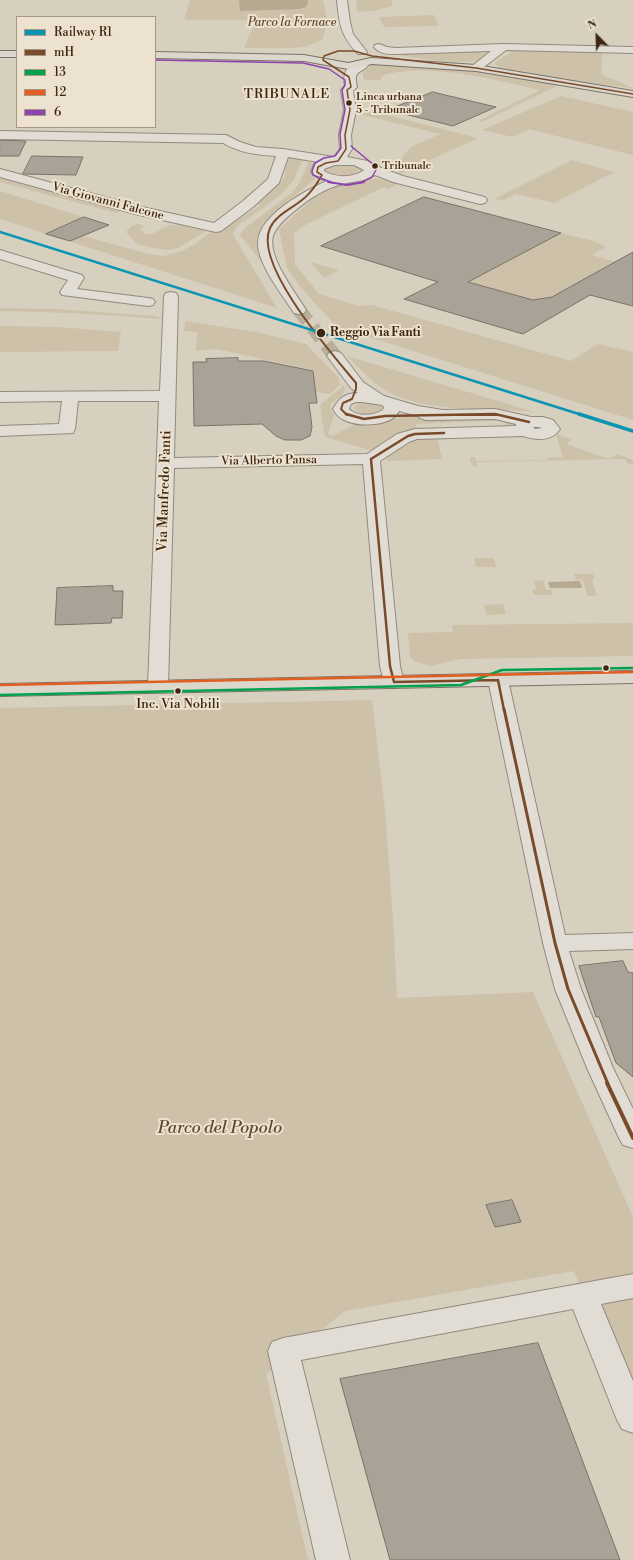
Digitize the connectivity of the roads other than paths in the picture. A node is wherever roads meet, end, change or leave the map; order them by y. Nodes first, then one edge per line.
1 (342, 0) edge
2 (346, 31) junction
3 (503, 48) junction
4 (633, 50) edge
5 (0, 54) edge
6 (16, 54) edge
7 (156, 55) edge
8 (369, 56) junction
9 (331, 58) junction
10 (476, 68) junction
11 (350, 82) junction
12 (633, 94) edge
13 (0, 135) edge
14 (346, 149) junction
15 (283, 153) junction
16 (308, 157) junction
17 (336, 161) junction
18 (366, 169) junction
19 (322, 170) junction
20 (0, 173) edge
21 (342, 179) junction
22 (309, 194) junction
23 (480, 200) dead end
24 (0, 254) edge
25 (171, 296) dead end
26 (148, 302) dead end
27 (298, 310) tunnel mouth
28 (335, 356) tunnel mouth
29 (354, 391) junction
30 (71, 396) junction
31 (167, 396) junction
32 (0, 397) edge
33 (383, 405) junction
34 (0, 431) edge
35 (371, 459) junction
36 (166, 463) junction
37 (633, 678) edge
38 (498, 680) junction
39 (394, 682) junction
40 (158, 686) junction
41 (0, 690) edge
42 (633, 941) edge
43 (555, 943) junction
44 (627, 1112) edge
45 (633, 1138) edge
46 (633, 1286) edge
47 (583, 1296) junction
48 (633, 1420) edge
49 (333, 1560) edge

1 - 2 street
2 - 8 street
2 - 9 street
3 - 4 street
3 - 8 street
3 - 10 street
5 - 6 main road
7 - 9 main road
8 - 9 main road
8 - 10 main road
8 - 11 street
9 - 11 street
10 - 12 main road
11 - 14 street
13 - 15 street
14 - 17 street
14 - 18 street
15 - 16 street
15 - 20 street, Via Giovanni Falcone
16 - 17 street
16 - 19 street
17 - 18 street
17 - 19 street
18 - 21 street
18 - 23 street
19 - 21 street
19 - 22 street
21 - 22 street
22 - 27 street
24 - 26 street
25 - 31 street, Via Manfredo Fanti
28 - 29 street
29 - 33 street
29 - 33 street
30 - 31 street
30 - 32 street
30 - 34 street
31 - 36 street, Via Manfredo Fanti
33 - 35 street
35 - 36 street, Via Alberto Pansa
35 - 39 street
36 - 40 street, Via Manfredo Fanti
37 - 38 main road
38 - 39 main road
38 - 43 street
39 - 40 main road
40 - 41 main road
42 - 43 street
43 - 44 street
44 - 45 street
46 - 47 street
47 - 48 street
47 - 49 street

